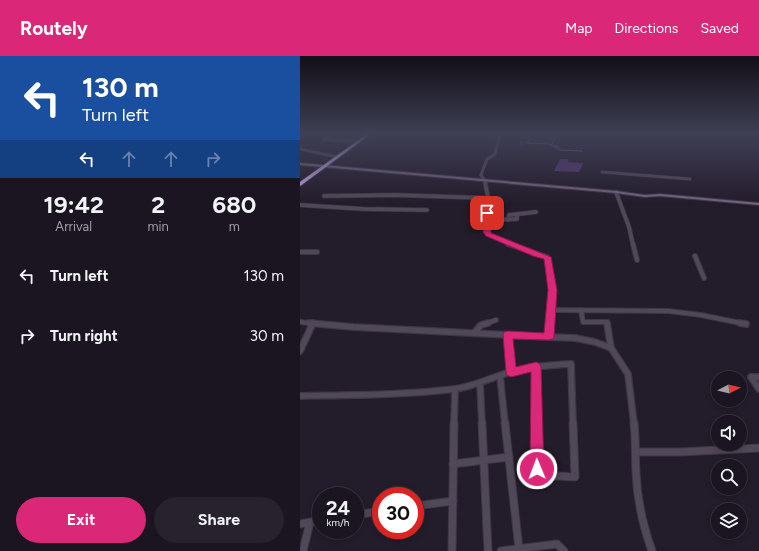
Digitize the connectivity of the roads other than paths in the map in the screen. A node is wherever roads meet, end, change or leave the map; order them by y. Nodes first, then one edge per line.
1 (337, 157) edge
2 (490, 157) edge
3 (300, 164) edge
4 (324, 167) junction
5 (602, 172) dead end
6 (690, 179) dead end
7 (486, 181) junction
8 (300, 184) edge
9 (616, 192) junction
10 (324, 196) dead end
11 (488, 198) junction
12 (759, 204) edge
13 (300, 205) edge
14 (427, 210) dead end
15 (536, 212) dead end
16 (486, 220) junction
17 (300, 252) edge
18 (317, 252) dead end
19 (695, 256) dead end
20 (637, 260) dead end
21 (704, 278) dead end
22 (552, 310) junction
23 (581, 310) junction
24 (496, 320) dead end
25 (300, 322) edge
26 (313, 323) junction
27 (746, 324) dead end
28 (474, 333) junction
29 (508, 335) junction
30 (549, 337) junction
31 (611, 348) junction
32 (300, 351) edge
33 (536, 367) junction
34 (511, 372) junction
35 (500, 376) junction
36 (759, 377) edge
37 (480, 383) junction
38 (454, 389) junction
39 (759, 389) edge
40 (300, 396) edge
41 (759, 448) edge
42 (636, 452) junction
43 (509, 456) junction
44 (484, 460) junction
45 (453, 464) junction
46 (453, 501) junction
47 (424, 505) edge
48 (310, 522) joint
49 (300, 524) edge
50 (519, 549) junction
51 (303, 551) edge
52 (452, 551) edge
53 (488, 551) edge
54 (501, 551) edge
55 (564, 551) edge
56 (652, 551) edge

1 - 4 highway
2 - 7 street
3 - 4 street
4 - 7 street
4 - 8 highway
5 - 6 street
7 - 9 street
7 - 11 street
9 - 12 street
9 - 20 street
10 - 11 street
11 - 16 street
13 - 14 street
15 - 16 street
16 - 22 street
17 - 18 street
19 - 21 street
22 - 23 street
22 - 30 street
23 - 27 street
23 - 31 street
24 - 28 street
25 - 26 street
26 - 28 street
26 - 32 street
28 - 29 street
29 - 30 street
29 - 34 street
30 - 31 street
31 - 42 street
33 - 33 street
33 - 34 street
34 - 35 street
35 - 37 street
35 - 43 street
36 - 39 street
37 - 38 street
37 - 44 street
38 - 40 street
38 - 45 street
41 - 42 street
42 - 56 street
43 - 44 street
43 - 50 street
44 - 45 street
44 - 53 street
45 - 46 street
46 - 47 street
46 - 52 street
48 - 49 street
48 - 51 street
50 - 54 street
50 - 55 street

